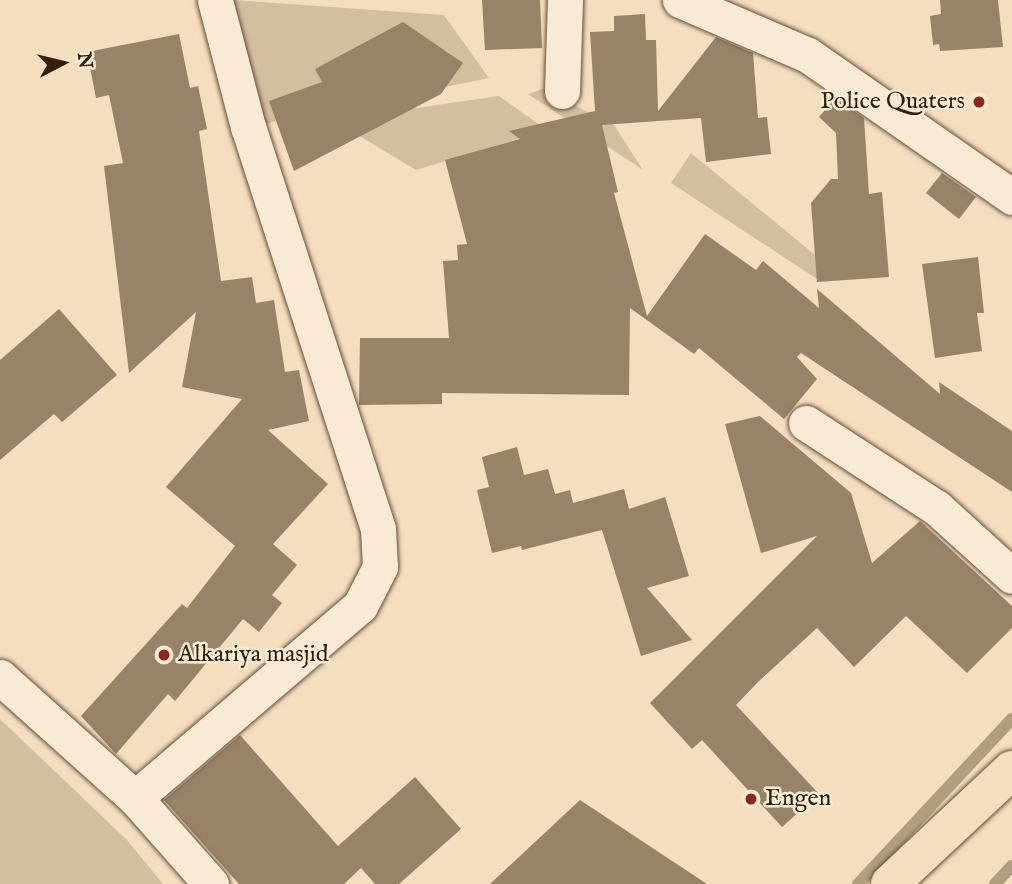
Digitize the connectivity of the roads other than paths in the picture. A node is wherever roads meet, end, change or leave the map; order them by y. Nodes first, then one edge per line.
1 (215, 0) edge
2 (565, 0) edge
3 (680, 0) edge
4 (562, 91) dead end
5 (1012, 197) edge
6 (806, 423) dead end
7 (1012, 576) edge
8 (0, 677) edge
9 (1012, 770) edge
10 (135, 798) junction
11 (211, 884) edge
12 (890, 884) edge

1 - 10 street
2 - 4 street
3 - 5 street
6 - 7 street
8 - 10 street
9 - 12 main road
10 - 11 street

